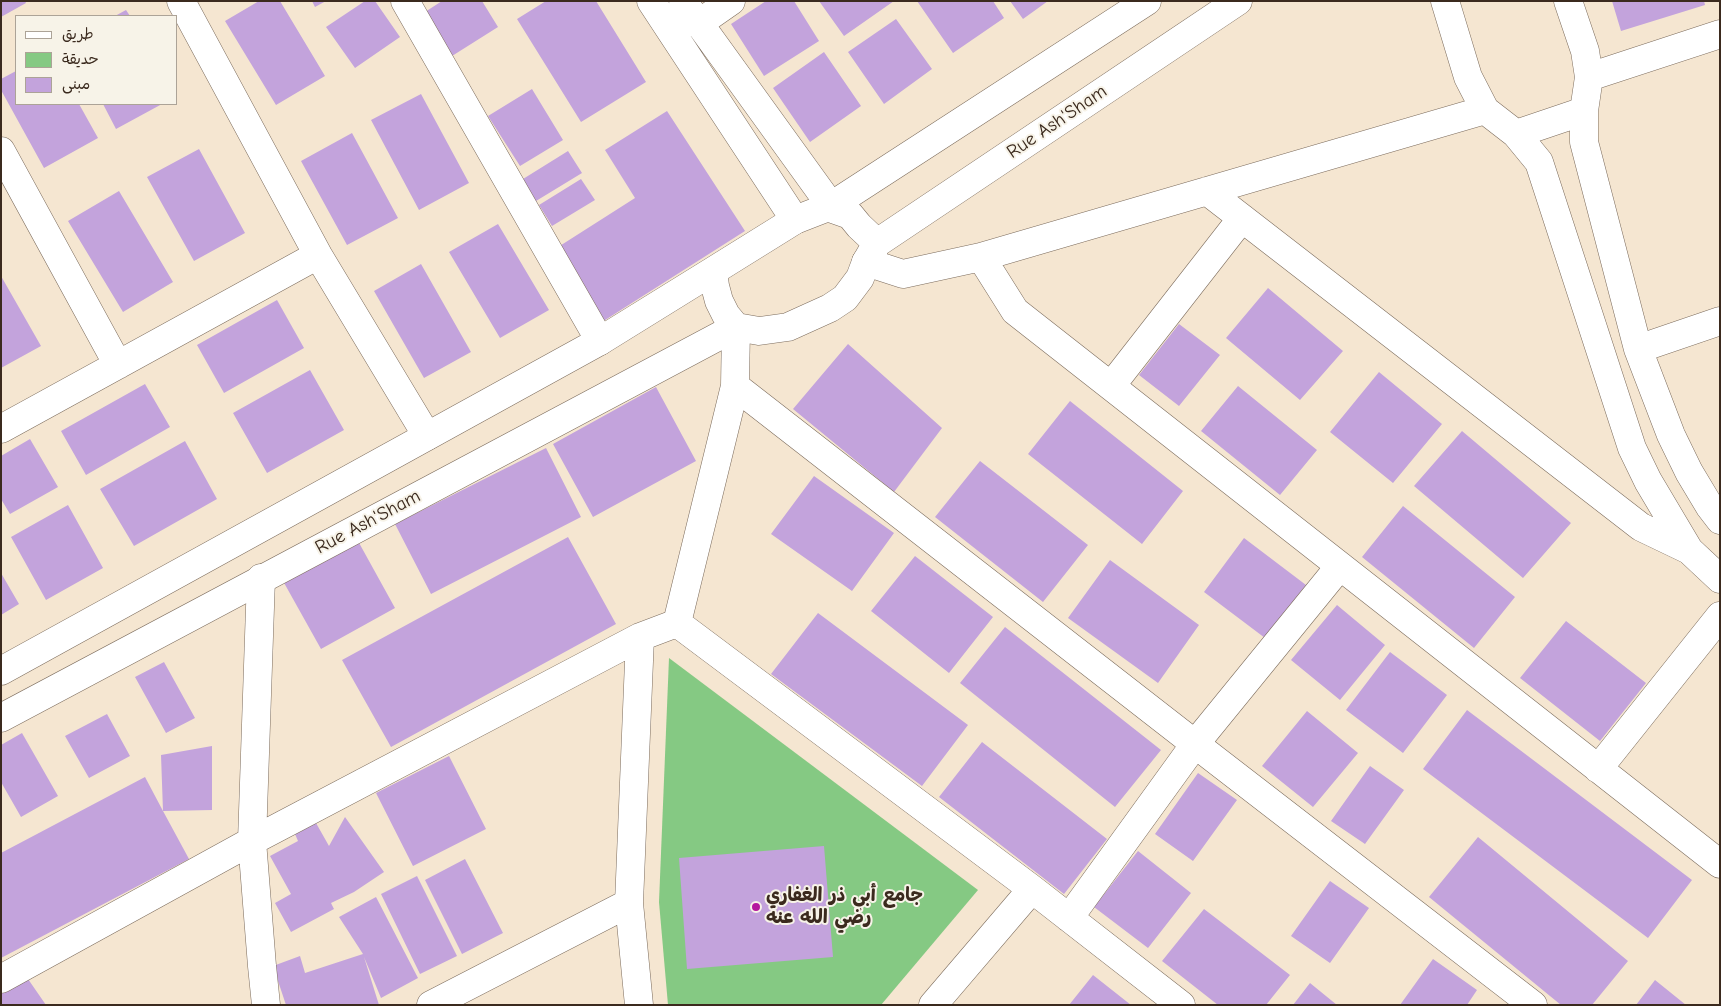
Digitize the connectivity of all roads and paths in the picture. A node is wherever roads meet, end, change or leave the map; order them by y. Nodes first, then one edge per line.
1 (181, 1) edge
2 (405, 1) edge
3 (651, 1) edge
4 (683, 1) edge
5 (731, 1) edge
6 (1146, 1) edge
7 (1238, 1) edge
8 (1446, 1) edge
9 (1568, 1) edge
10 (698, 24) junction
11 (1720, 34) edge
12 (1589, 77) junction
13 (1485, 110) junction
14 (1584, 111) junction
15 (1516, 134) junction
16 (1, 152) edge
17 (1207, 191) junction
18 (831, 206) junction
19 (1242, 218) junction
20 (796, 220) junction
21 (872, 252) junction
22 (318, 255) junction
23 (981, 257) junction
24 (713, 271) junction
25 (1720, 321) edge
26 (736, 327) junction
27 (600, 341) junction
28 (1638, 349) junction
29 (118, 365) junction
30 (735, 386) junction
31 (1111, 386) junction
32 (1, 429) edge
33 (427, 436) junction
34 (1720, 520) edge
35 (1689, 550) junction
36 (1340, 566) junction
37 (261, 578) junction
38 (1720, 579) edge
39 (1720, 616) edge
40 (677, 623) junction
41 (640, 638) junction
42 (1, 671) edge
43 (1, 718) edge
44 (1195, 744) junction
45 (1598, 769) junction
46 (252, 841) junction
47 (1720, 864) edge
48 (1032, 889) junction
49 (629, 903) junction
50 (1069, 918) junction
51 (1, 979) edge
52 (266, 1005) edge
53 (431, 1005) edge
54 (639, 1005) edge
55 (933, 1005) edge
56 (1181, 1005) edge
57 (1533, 1005) edge

1 - 22 street
2 - 27 street
3 - 20 street
4 - 10 street
5 - 10 street
6 - 18 street
7 - 21 street, Rue Ash'Sham
8 - 13 street
9 - 12 street
10 - 18 street
11 - 12 street
12 - 14 street
13 - 15 street
13 - 17 street
14 - 15 street
14 - 28 street
15 - 35 street
16 - 29 street
17 - 19 street
17 - 23 street
18 - 20 street
18 - 21 street
19 - 31 street
19 - 35 street
20 - 24 street
21 - 23 street
21 - 26 street
22 - 29 street
22 - 33 street
23 - 31 street
24 - 26 street
24 - 27 street
25 - 28 street
26 - 30 street
26 - 37 street, Rue Ash'Sham
27 - 33 street
28 - 34 street
29 - 32 street
30 - 40 street
30 - 44 street
31 - 36 street
33 - 42 street
35 - 38 street
36 - 44 street
36 - 45 street
37 - 43 street, Rue Ash'Sham
37 - 46 street
39 - 45 street
40 - 41 street
40 - 48 street
41 - 46 street
41 - 49 street
44 - 50 street
44 - 57 street
45 - 47 street
46 - 51 street
46 - 52 street
48 - 50 street
48 - 55 street
49 - 53 street
49 - 54 street
50 - 56 street

